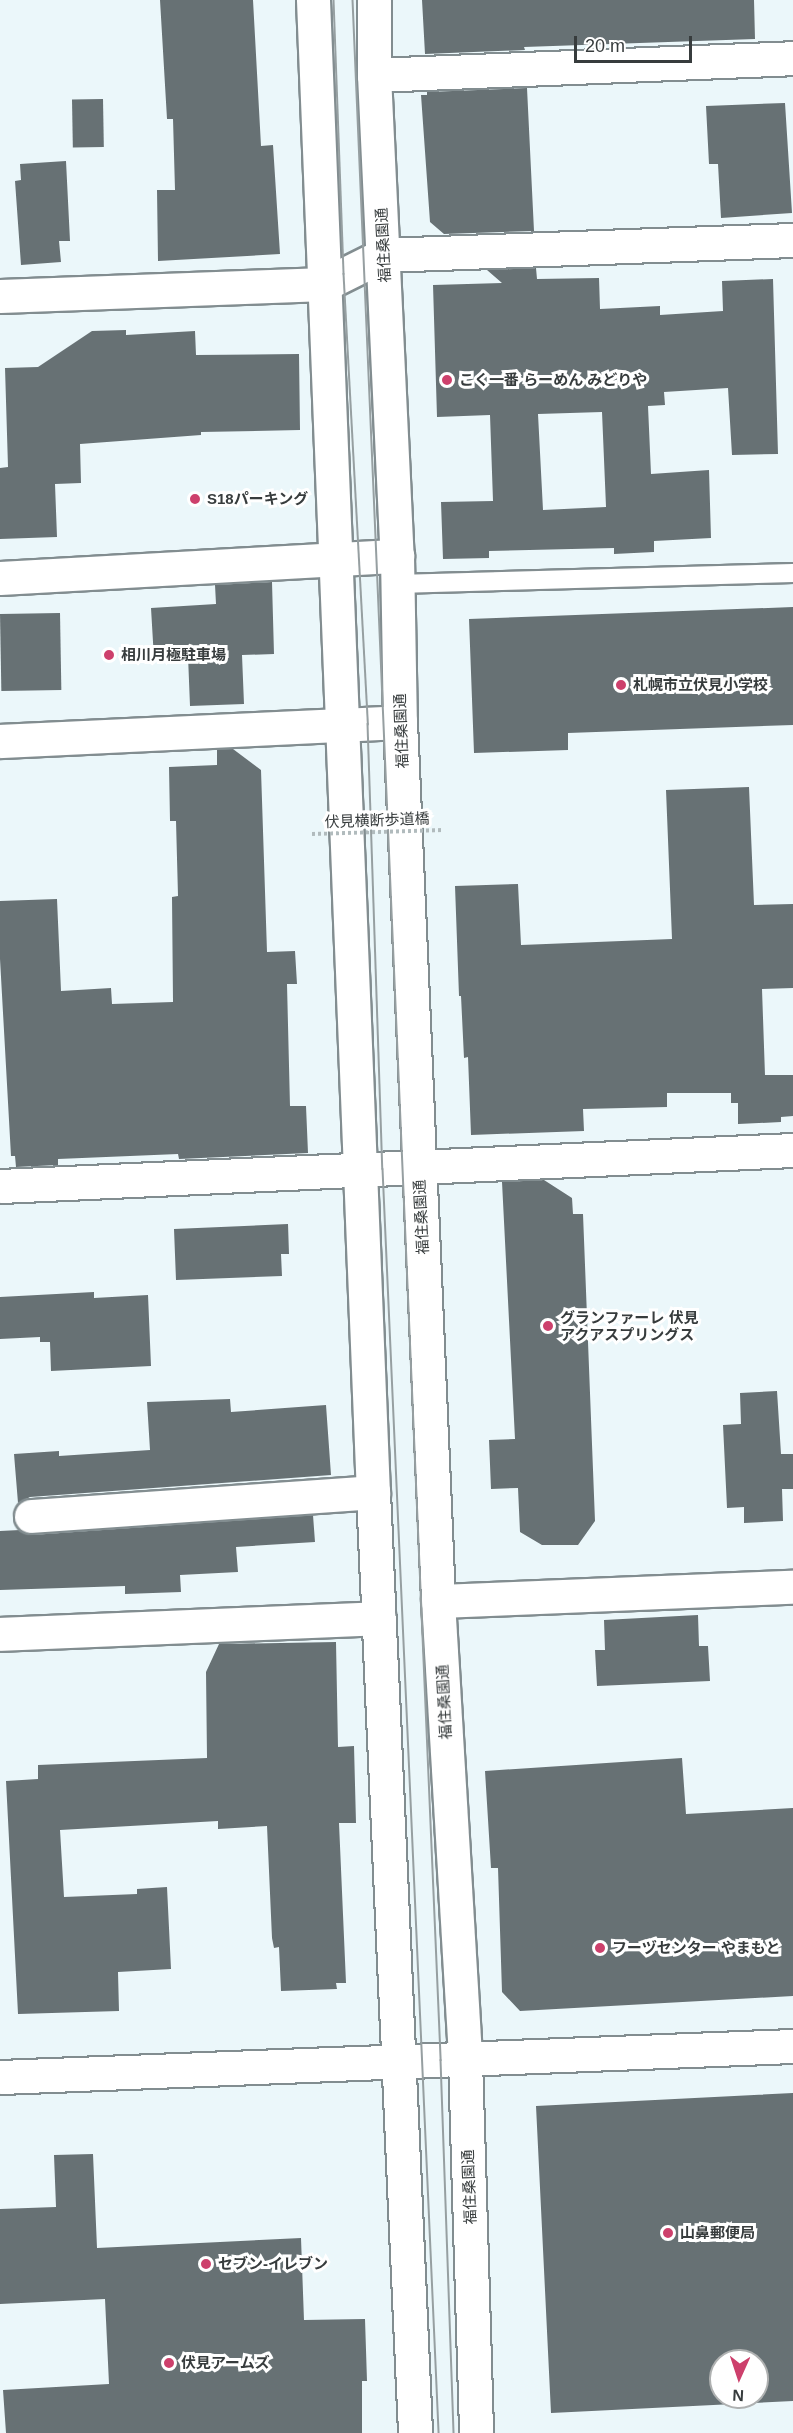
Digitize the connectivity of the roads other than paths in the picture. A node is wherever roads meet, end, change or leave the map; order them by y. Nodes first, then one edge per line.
1 (313, 0) edge
2 (374, 0) edge
3 (793, 58) edge
4 (374, 75) junction
5 (793, 240) edge
6 (383, 255) junction
7 (325, 284) junction
8 (0, 296) edge
9 (337, 560) junction
10 (397, 570) junction
11 (793, 573) edge
12 (0, 578) edge
13 (400, 722) junction
14 (344, 725) junction
15 (0, 741) edge
16 (793, 1150) edge
17 (419, 1167) junction
18 (360, 1170) junction
19 (0, 1186) edge
20 (373, 1492) junction
21 (31, 1516) dead end
22 (793, 1587) edge
23 (438, 1601) junction
24 (379, 1618) junction
25 (0, 1634) edge
26 (793, 2046) edge
27 (465, 2059) junction
28 (399, 2062) junction
29 (0, 2077) edge
30 (415, 2433) edge
31 (476, 2433) edge

1 - 7 street
2 - 4 street, 福住桑園通
3 - 4 street
4 - 6 street, 福住桑園通
5 - 6 street
6 - 7 street
6 - 10 street, 福住桑園通
7 - 8 street
7 - 9 street
9 - 10 street
9 - 12 street
9 - 14 street
10 - 11 lane
10 - 13 street, 福住桑園通
13 - 14 street
13 - 17 street, 福住桑園通
14 - 15 street
14 - 18 street
16 - 17 street
17 - 18 street
17 - 23 street, 福住桑園通
18 - 19 street
18 - 20 street
20 - 21 street
20 - 24 street
22 - 23 street
23 - 27 street, 福住桑園通
24 - 25 street
24 - 28 street
26 - 27 street
27 - 28 street
27 - 31 street, 福住桑園通
28 - 29 street
28 - 30 street

